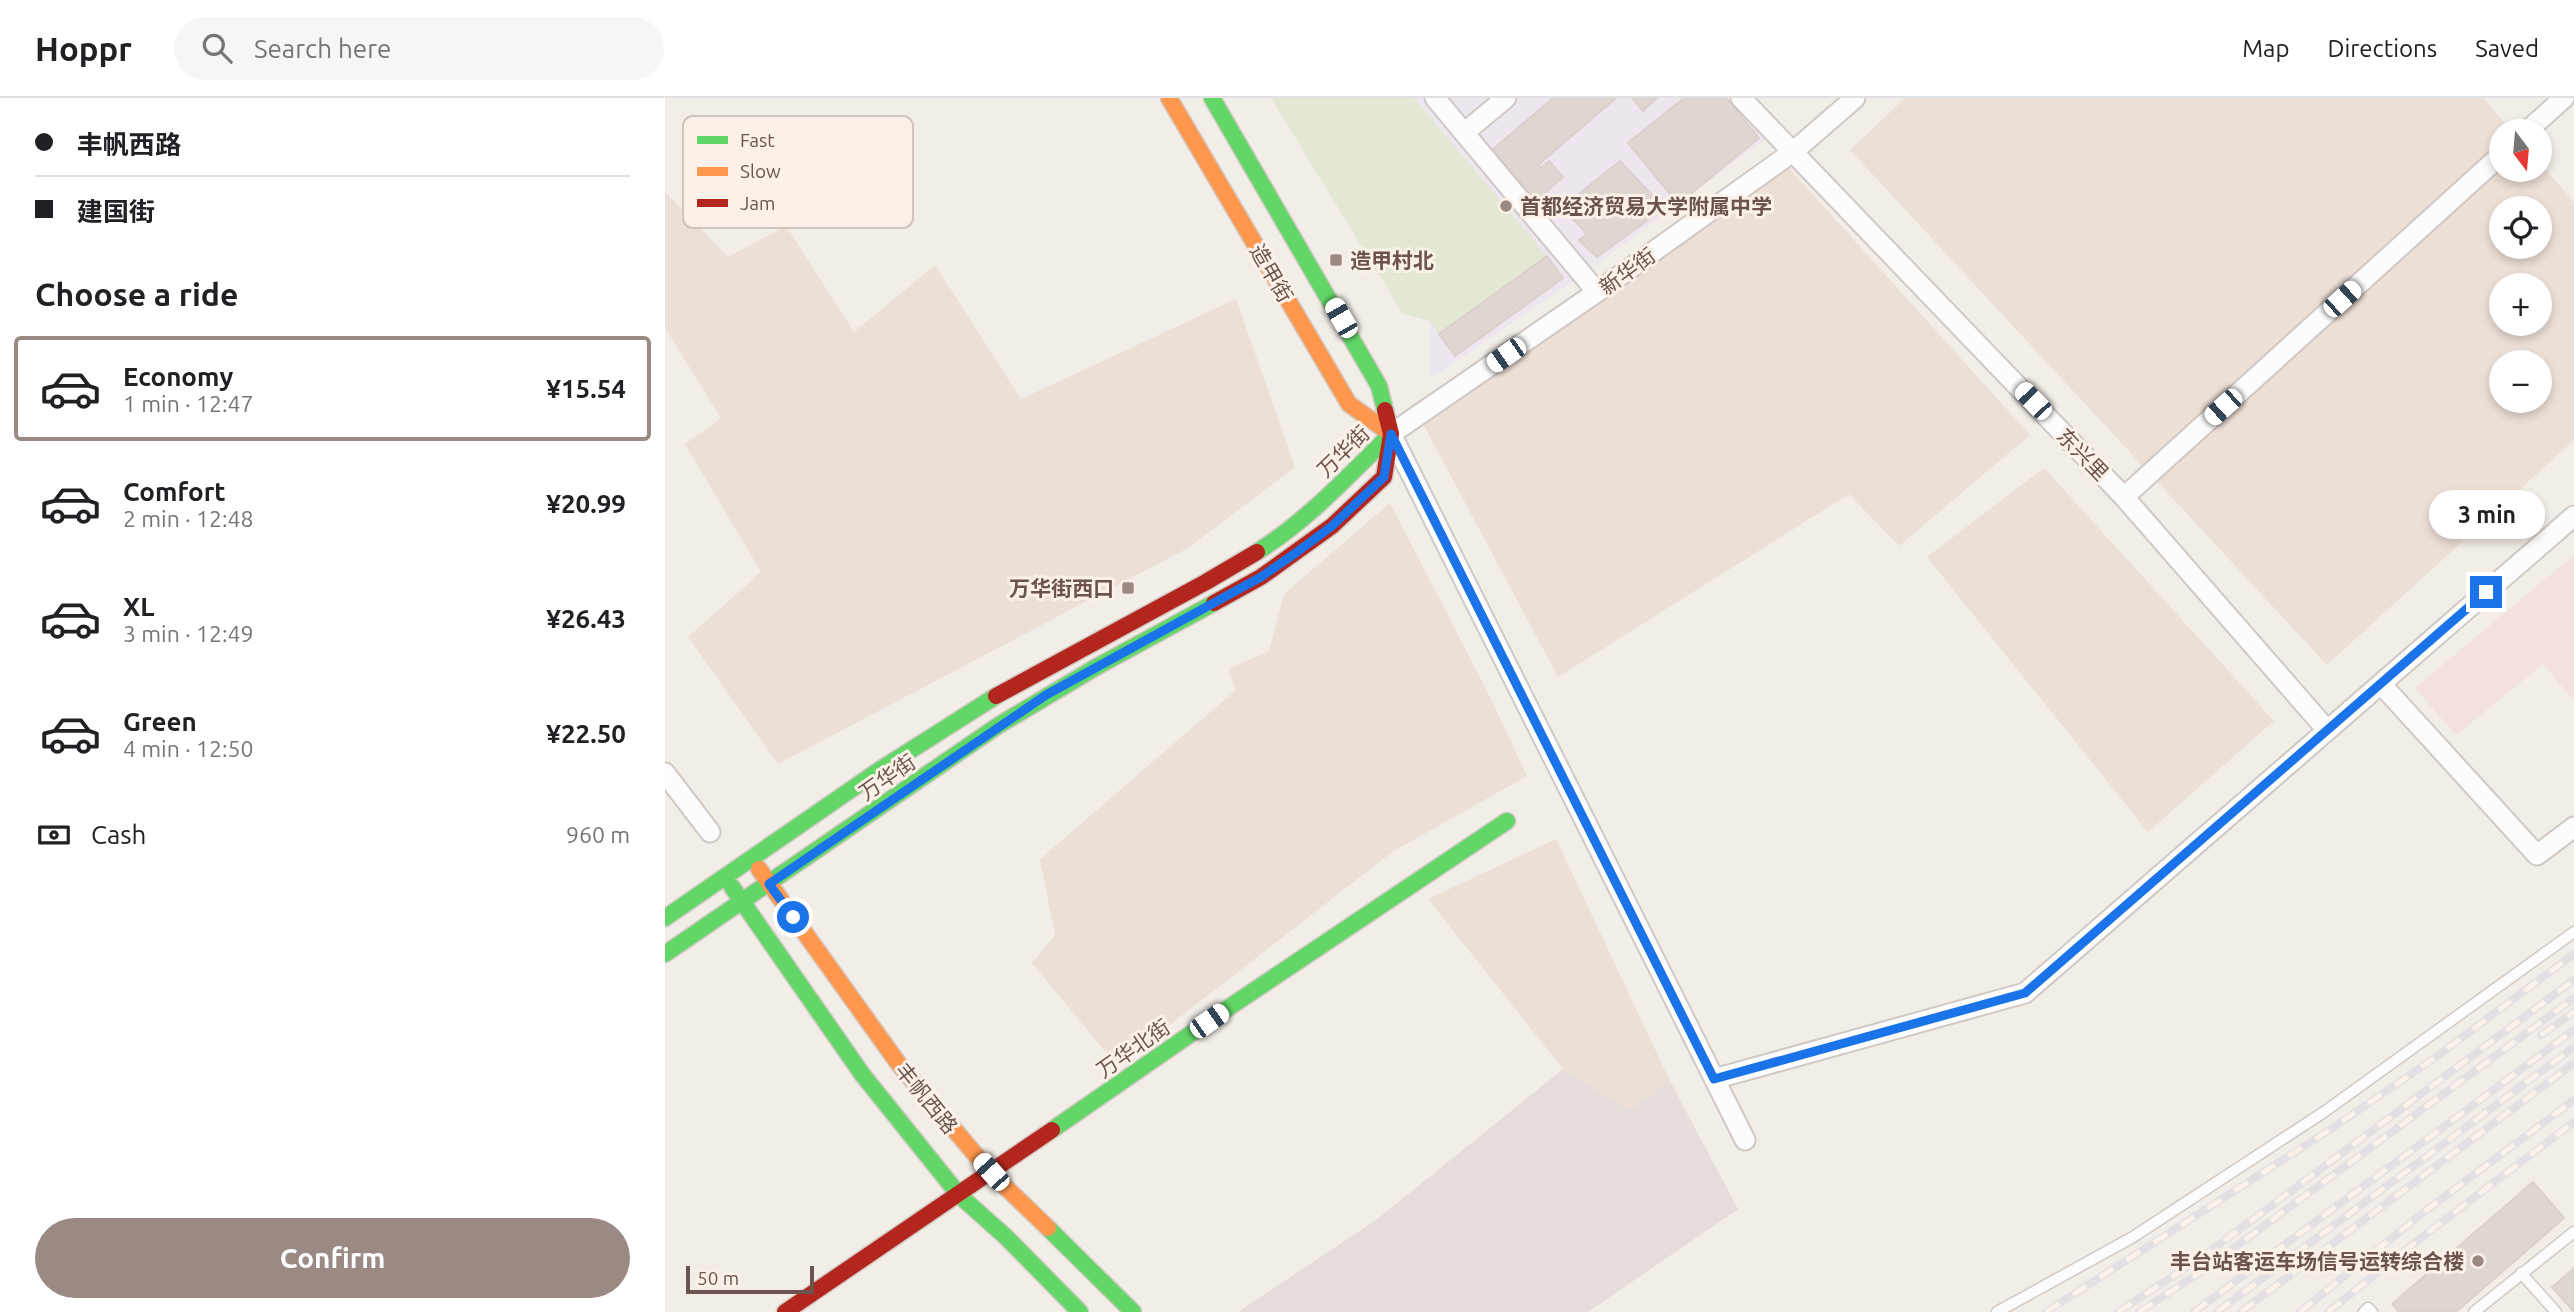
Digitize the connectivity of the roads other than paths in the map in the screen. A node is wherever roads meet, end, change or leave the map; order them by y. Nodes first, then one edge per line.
1 (1169, 98) edge
2 (1212, 98) edge
3 (1435, 98) edge
4 (1506, 98) edge
5 (1741, 98) edge
6 (1855, 98) edge
7 (2564, 98) edge
8 (2574, 111) edge
9 (2540, 119) edge
10 (1464, 133) junction
11 (1794, 151) junction
12 (2489, 166) edge
13 (1597, 292) junction
14 (1391, 434) junction
15 (2125, 497) junction
16 (2574, 516) edge
17 (2381, 684) junction
18 (2327, 730) junction
19 (665, 773) edge
20 (1507, 821) dead end
21 (2574, 827) edge
22 (710, 832) dead end
23 (750, 858) junction
24 (725, 877) junction
25 (769, 884) junction
26 (743, 902) junction
27 (665, 918) edge
28 (2574, 932) edge
29 (665, 954) edge
30 (1714, 1079) junction
31 (1745, 1140) dead end
32 (991, 1172) junction
33 (959, 1195) junction
34 (2574, 1232) edge
35 (2521, 1273) junction
36 (785, 1312) edge
37 (1080, 1312) edge
38 (1133, 1312) edge
39 (1997, 1312) edge
40 (2364, 1312) edge
41 (2372, 1312) edge
42 (2474, 1312) edge
43 (2556, 1312) edge

1 - 14 main road, 造甲街
2 - 14 main road, 造甲街
3 - 10 street
4 - 10 street
5 - 11 street, 东兴里
6 - 11 street, 新华街
7 - 8 street
7 - 9 street
10 - 13 street
11 - 13 street, 新华街
11 - 15 street, 东兴里
12 - 15 street
13 - 14 street, 新华街
14 - 23 main road, 万华街
14 - 25 main road, 万华街
14 - 30 street, 造甲街
15 - 18 street, 东兴里
16 - 17 street
17 - 18 street
17 - 21 street
18 - 30 street
19 - 22 street
20 - 32 main road, 万华北街
23 - 24 main road, 万华街
23 - 25 main road, 丰帆西路
24 - 26 main road, 丰帆西路
24 - 27 main road, 万华街
25 - 26 main road, 万华街
25 - 32 main road, 丰帆西路
26 - 29 main road, 万华街
26 - 33 main road, 丰帆西路
28 - 39 lane
30 - 31 street, 造甲街
32 - 33 main road, 万华北街
32 - 38 main road, 丰帆西路
33 - 36 main road, 万华北街
33 - 37 main road, 丰帆西路
34 - 35 lane
35 - 42 lane
35 - 43 lane
40 - 41 lane

